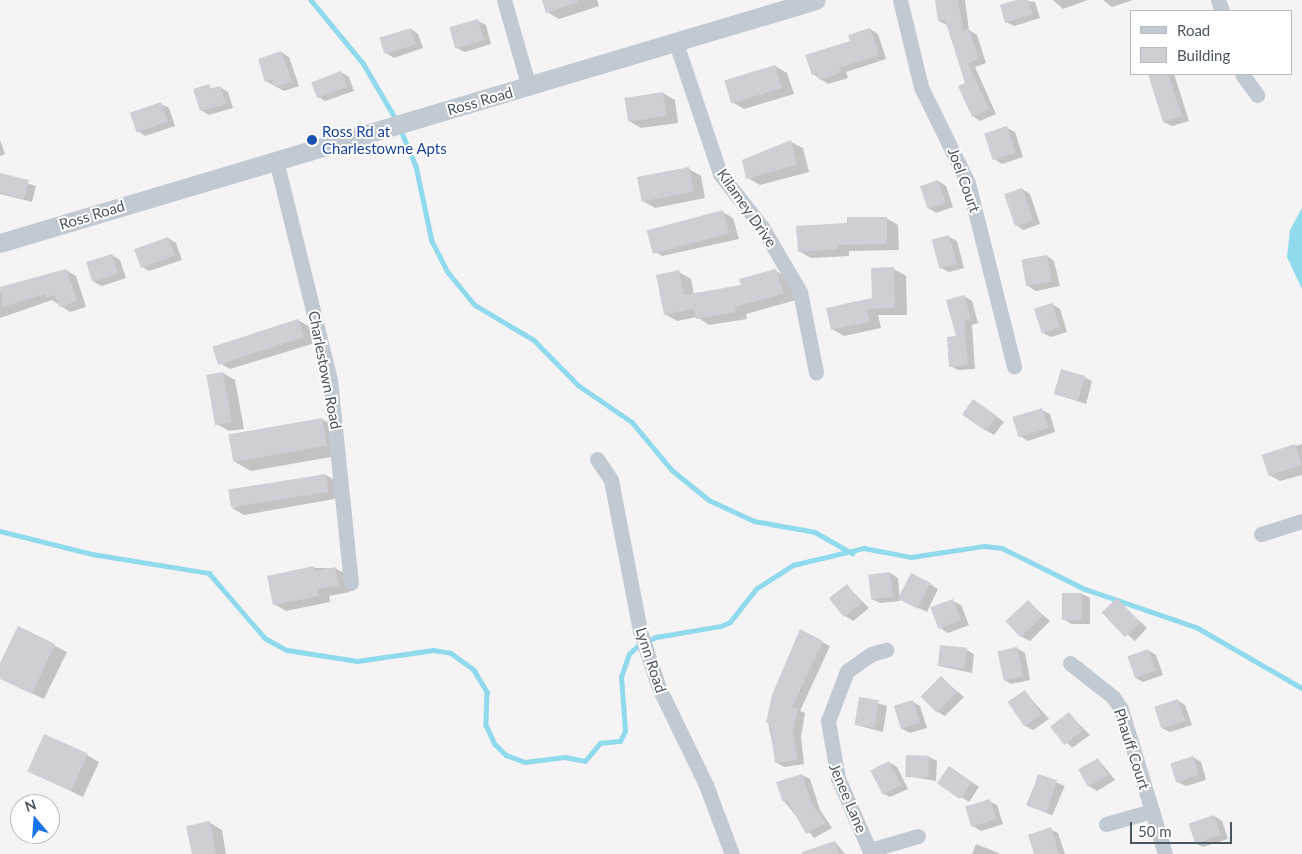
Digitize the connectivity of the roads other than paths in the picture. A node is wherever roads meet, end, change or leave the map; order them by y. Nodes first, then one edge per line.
1 (504, 0) edge
2 (816, 0) edge
3 (900, 0) edge
4 (676, 43) junction
5 (1243, 75) edge
6 (529, 87) junction
7 (1257, 95) dead end
8 (276, 160) junction
9 (0, 243) edge
10 (1014, 366) dead end
11 (816, 372) dead end
12 (597, 459) dead end
13 (1302, 521) edge
14 (1261, 534) dead end
15 (351, 584) dead end
16 (886, 650) dead end
17 (1070, 663) dead end
18 (1152, 811) junction
19 (1106, 824) dead end
20 (918, 836) dead end
21 (871, 852) edge
22 (732, 854) edge
23 (1164, 854) edge

1 - 6 street
2 - 4 street, Ross Road
3 - 10 street, Joel Court
4 - 6 street, Ross Road
4 - 11 street, Kilamey Drive
5 - 7 street
6 - 8 street, Ross Road
8 - 9 street, Ross Road
8 - 15 street, Charlestown Road
12 - 22 street, Lynn Road
13 - 14 street
16 - 21 street, Jenee Lane
17 - 18 street, Phauff Court
18 - 19 street
18 - 23 street, Phauff Court
20 - 21 street

